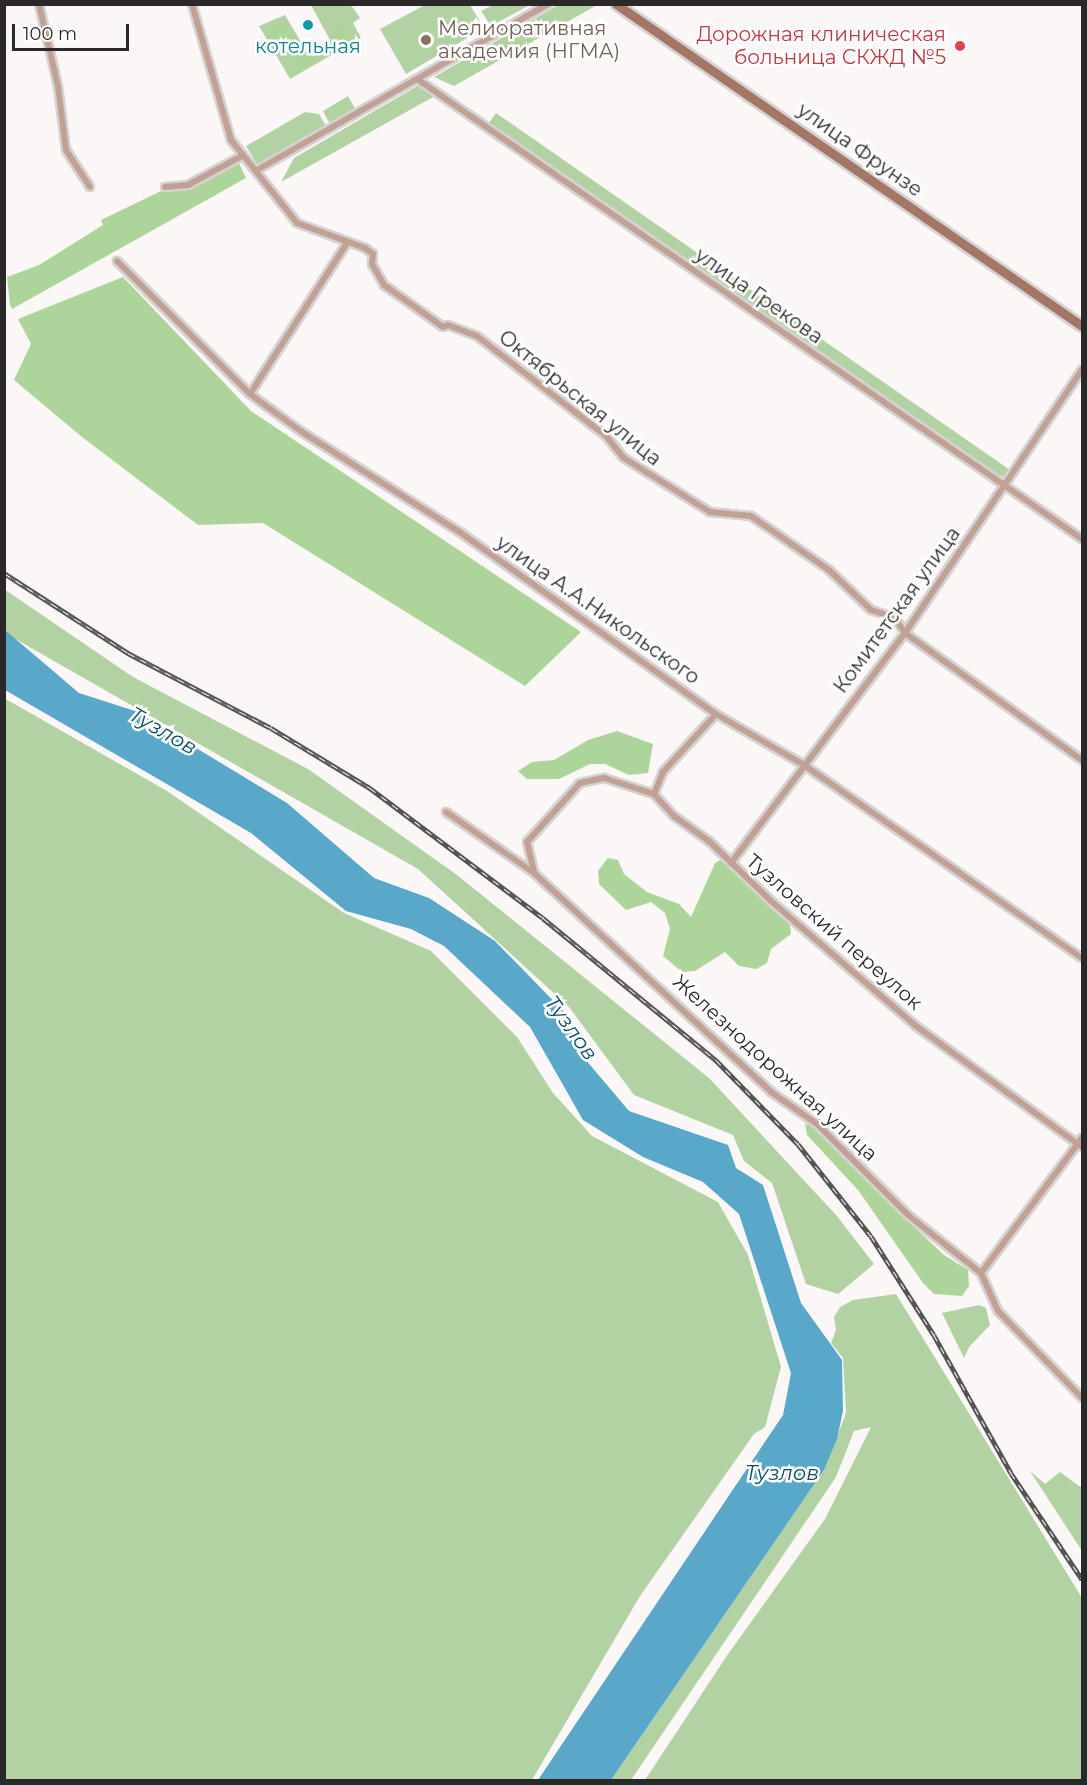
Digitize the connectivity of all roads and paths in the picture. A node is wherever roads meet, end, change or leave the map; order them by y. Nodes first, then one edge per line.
1 (39, 4) edge
2 (192, 4) edge
3 (548, 4) edge
4 (616, 4) edge
5 (417, 79) junction
6 (242, 156) junction
7 (258, 170) junction
8 (90, 187) dead end
9 (165, 187) dead end
10 (347, 243) junction
11 (117, 261) dead end
12 (1083, 326) edge
13 (1083, 370) edge
14 (250, 394) junction
15 (1005, 486) junction
16 (1083, 539) edge
17 (905, 633) junction
18 (716, 714) junction
19 (1083, 760) edge
20 (804, 765) junction
21 (654, 794) junction
22 (446, 812) dead end
23 (730, 863) junction
24 (534, 873) junction
25 (1083, 958) edge
26 (1081, 1143) edge
27 (981, 1274) junction
28 (1083, 1398) edge

1 - 8 street
2 - 6 street, Октябрьская улица
3 - 5 street
4 - 12 street, улица Фрунзе
5 - 7 street
5 - 15 street, улица Грекова
6 - 7 street, Октябрьская улица
6 - 9 street
7 - 10 street, Октябрьская улица
10 - 14 street
10 - 17 street, Октябрьская улица
11 - 14 street, улица А.А.Никольского
13 - 15 street, Комитетская улица
14 - 18 street, улица А.А.Никольского
15 - 16 street, улица Грекова
15 - 17 street, Комитетская улица
17 - 19 street, Октябрьская улица
17 - 20 street, Комитетская улица
18 - 20 street, улица А.А.Никольского
18 - 21 street
20 - 23 street, Комитетская улица
20 - 25 street, улица А.А.Никольского
21 - 23 street, Тузловский переулок
21 - 24 street
22 - 24 street, Железнодорожная улица
23 - 26 street, Тузловский переулок
24 - 27 street, Железнодорожная улица
26 - 27 street
27 - 28 street, Железнодорожная улица

